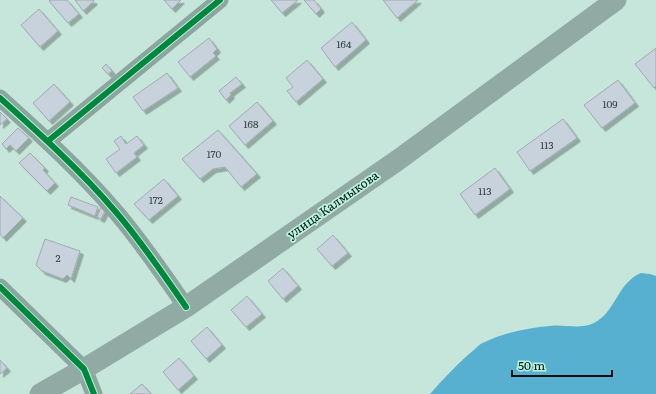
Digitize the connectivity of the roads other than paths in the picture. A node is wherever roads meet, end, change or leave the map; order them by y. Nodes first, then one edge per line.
1 (220, 0) edge
2 (616, 0) edge
3 (0, 98) edge
4 (48, 141) junction
5 (1, 291) edge
6 (186, 307) junction
7 (84, 369) junction
8 (40, 394) edge
9 (94, 394) edge

1 - 4 street
2 - 6 main road, улица Калмыкова
3 - 4 street
4 - 6 street
5 - 7 street
6 - 7 main road, улица Калмыкова
7 - 8 main road, улица Калмыкова
7 - 9 street

